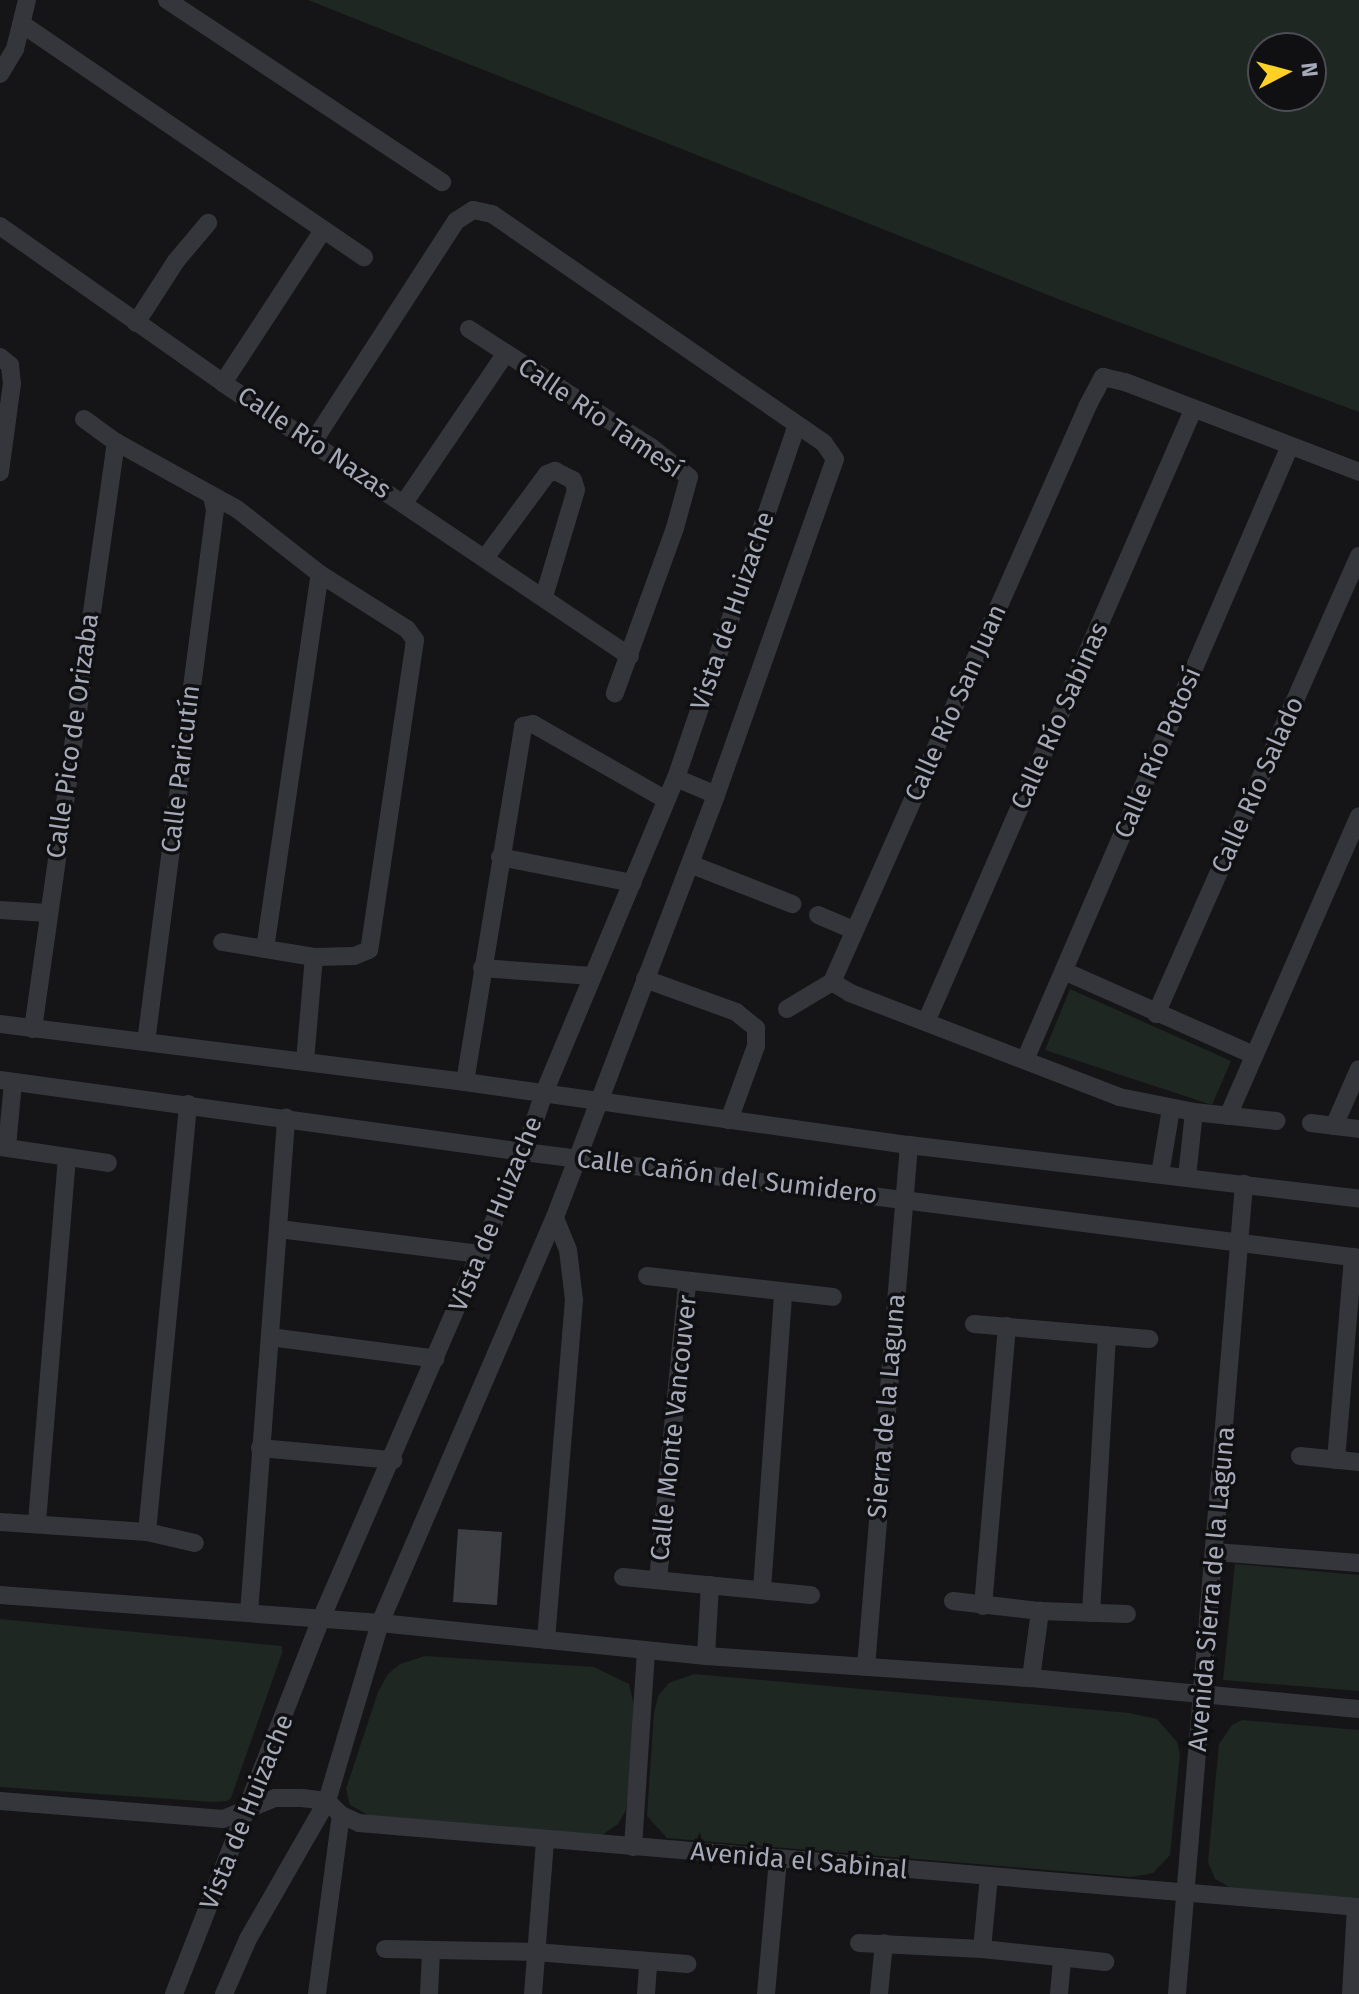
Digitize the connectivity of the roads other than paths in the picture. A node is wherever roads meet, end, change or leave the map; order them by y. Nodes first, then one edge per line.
1 (27, 0) edge
2 (167, 0) edge
3 (22, 24) junction
4 (0, 74) edge
5 (442, 182) dead end
6 (208, 223) dead end
7 (0, 226) edge
8 (323, 230) junction
9 (364, 257) dead end
10 (136, 323) junction
11 (469, 329) dead end
12 (506, 353) junction
13 (3, 358) edge
14 (223, 383) junction
15 (1193, 410) junction
16 (84, 419) dead end
17 (797, 425) junction
18 (116, 442) junction
19 (313, 442) junction
20 (1290, 446) junction
21 (0, 472) edge
22 (1359, 472) edge
23 (212, 497) junction
24 (404, 503) junction
25 (1359, 556) edge
26 (485, 558) junction
27 (320, 574) junction
28 (544, 597) junction
29 (630, 656) junction
30 (615, 693) dead end
31 (676, 778) junction
32 (716, 795) junction
33 (666, 800) junction
34 (1359, 816) edge
35 (500, 857) junction
36 (690, 864) junction
37 (632, 883) junction
38 (792, 904) dead end
39 (0, 910) edge
40 (47, 913) junction
41 (818, 915) dead end
42 (853, 930) junction
43 (222, 942) dead end
44 (265, 949) junction
45 (314, 957) junction
46 (482, 968) junction
47 (1064, 971) junction
48 (592, 976) junction
49 (645, 979) junction
50 (832, 982) junction
51 (787, 1009) dead end
52 (1156, 1014) junction
53 (926, 1022) junction
54 (0, 1024) edge
55 (33, 1029) junction
56 (146, 1042) junction
57 (1254, 1055) junction
58 (1025, 1060) junction
59 (305, 1061) junction
60 (1359, 1069) edge
61 (7, 1081) edge
62 (465, 1082) junction
63 (544, 1093) junction
64 (598, 1101) junction
65 (188, 1104) junction
66 (1171, 1109) junction
67 (1194, 1112) junction
68 (1228, 1116) junction
69 (286, 1117) junction
70 (729, 1120) junction
71 (1277, 1121) dead end
72 (1311, 1123) dead end
73 (1334, 1126) junction
74 (1359, 1129) edge
75 (909, 1145) junction
76 (4, 1147) edge
77 (524, 1152) junction
78 (577, 1157) junction
79 (67, 1159) junction
80 (108, 1163) dead end
81 (1160, 1174) junction
82 (1187, 1177) junction
83 (1244, 1184) junction
84 (1359, 1199) edge
85 (904, 1200) junction
86 (555, 1217) junction
87 (279, 1229) junction
88 (1239, 1243) junction
89 (481, 1254) junction
90 (1356, 1257) edge
91 (647, 1276) dead end
92 (687, 1283) junction
93 (783, 1294) junction
94 (833, 1297) dead end
95 (974, 1324) dead end
96 (1007, 1326) junction
97 (1107, 1335) junction
98 (270, 1337) junction
99 (1149, 1339) dead end
100 (436, 1359) junction
101 (260, 1448) junction
102 (1300, 1456) dead end
103 (393, 1460) junction
104 (1336, 1460) junction
105 (1359, 1462) edge
106 (0, 1522) edge
107 (37, 1522) junction
108 (147, 1532) junction
109 (195, 1543) dead end
110 (1215, 1552) junction
111 (1359, 1563) edge
112 (623, 1577) dead end
113 (658, 1580) junction
114 (710, 1585) junction
115 (762, 1589) junction
116 (0, 1595) edge
117 (811, 1595) dead end
118 (953, 1601) dead end
119 (983, 1606) junction
120 (1040, 1611) junction
121 (249, 1613) junction
122 (1091, 1613) junction
123 (1127, 1614) dead end
124 (321, 1619) junction
125 (380, 1623) junction
126 (546, 1640) junction
127 (646, 1650) junction
128 (706, 1656) junction
129 (866, 1667) junction
130 (1031, 1678) junction
131 (1204, 1696) junction
132 (1359, 1709) edge
133 (0, 1801) edge
134 (327, 1801) junction
135 (249, 1810) junction
136 (341, 1815) junction
137 (545, 1840) junction
138 (633, 1847) junction
139 (778, 1859) junction
140 (989, 1876) junction
141 (1185, 1891) junction
142 (1358, 1907) edge
143 (859, 1943) dead end
144 (884, 1943) junction
145 (385, 1949) dead end
146 (982, 1949) junction
147 (431, 1952) junction
148 (535, 1952) junction
149 (1062, 1957) junction
150 (1105, 1962) dead end
151 (648, 1964) junction
152 (688, 1964) dead end
153 (174, 1994) edge
154 (224, 1994) edge
155 (317, 1994) edge
156 (429, 1994) edge
157 (533, 1994) edge
158 (646, 1994) edge
159 (766, 1994) edge
160 (879, 1994) edge
161 (1059, 1994) edge
162 (1177, 1994) edge
163 (1351, 1994) edge

1 - 3 street
2 - 5 street
3 - 4 street
3 - 8 street
6 - 10 street
7 - 10 street, Calle Río Nazas
8 - 9 street
8 - 14 street
10 - 14 street, Calle Río Nazas
11 - 12 street
12 - 24 street, Calle Río Tamesí
12 - 29 street, Calle Río Tamesí
13 - 21 street
14 - 19 street, Calle Río Nazas
15 - 20 street
15 - 42 street, Calle Río San Juan
15 - 53 street, Calle Río Sabinas
16 - 18 street
17 - 19 street
17 - 31 street, Vista de Huizache
17 - 32 street, Vista de Huizache
18 - 23 street
18 - 40 street, Calle Pico de Orizaba
19 - 24 street, Calle Río Nazas
20 - 22 street
20 - 47 street, Calle Río Potosí
23 - 27 street
23 - 56 street, Calle Paricutín
24 - 26 street, Calle Río Nazas
25 - 52 street, Calle Río Salado
26 - 28 street, Calle Río Nazas
26 - 28 street
27 - 44 street
27 - 45 street
28 - 29 street, Calle Río Nazas
29 - 30 street
31 - 32 street
31 - 33 street, Vista de Huizache
32 - 36 street, Vista de Huizache
33 - 35 street
33 - 37 street, Vista de Huizache
34 - 57 street
35 - 37 street
35 - 46 street
36 - 38 street
36 - 49 street, Vista de Huizache
37 - 48 street, Vista de Huizache
39 - 40 street
40 - 55 street, Calle Pico de Orizaba
41 - 42 street
42 - 50 street, Calle Río San Juan
43 - 44 street
44 - 45 street
45 - 59 street
46 - 48 street
46 - 62 street
47 - 52 street
47 - 58 street, Calle Río Potosí
48 - 63 street, Vista de Huizache
49 - 64 street, Vista de Huizache
49 - 70 street
50 - 51 street
50 - 53 street
52 - 57 street
53 - 58 street
54 - 55 street, Calle Cañón del Sumidero
55 - 56 street, Calle Cañón del Sumidero
56 - 59 street, Calle Cañón del Sumidero
57 - 68 street
58 - 66 street
59 - 62 street, Calle Cañón del Sumidero
60 - 73 street
61 - 65 street, Calle Cañón del Sumidero
61 - 76 street
62 - 63 street, Calle Cañón del Sumidero
63 - 64 street, Calle Cañón del Sumidero
63 - 77 street, Vista de Huizache
64 - 70 street, Calle Cañón del Sumidero
64 - 78 street, Vista de Huizache
65 - 69 street, Calle Cañón del Sumidero
65 - 108 street
66 - 67 street
66 - 81 street
67 - 68 street
67 - 82 street
68 - 71 street
69 - 77 street, Calle Cañón del Sumidero
69 - 87 street
70 - 75 street, Calle Cañón del Sumidero
72 - 73 street
73 - 74 street
75 - 81 street, Calle Cañón del Sumidero
75 - 85 street, Sierra de la Laguna
76 - 79 street
77 - 78 street, Calle Cañón del Sumidero
77 - 89 street, Vista de Huizache
78 - 85 street, Calle Cañón del Sumidero
78 - 86 street, Vista de Huizache
79 - 80 street
79 - 107 street
81 - 82 street, Calle Cañón del Sumidero
82 - 83 street, Calle Cañón del Sumidero
83 - 84 street, Calle Cañón del Sumidero
83 - 88 street, Avenida Sierra de la Laguna
85 - 88 street, Calle Cañón del Sumidero
85 - 129 street, Sierra de la Laguna
86 - 125 street, Vista de Huizache
86 - 126 street
87 - 89 street
87 - 98 street
88 - 90 street, Calle Cañón del Sumidero
88 - 110 street, Avenida Sierra de la Laguna
89 - 100 street, Vista de Huizache
90 - 104 street
91 - 92 street
92 - 93 street, Calle Monte Vancouver
92 - 113 street, Calle Monte Vancouver
93 - 94 street, Calle Monte Vancouver
93 - 115 street
95 - 96 street
96 - 97 street
96 - 119 street
97 - 99 street
97 - 122 street
98 - 100 street
98 - 101 street
100 - 103 street, Vista de Huizache
101 - 103 street
101 - 121 street
102 - 104 street
103 - 124 street, Vista de Huizache
104 - 105 street
106 - 107 street
107 - 108 street
108 - 109 street
110 - 111 street
110 - 131 street, Avenida Sierra de la Laguna
112 - 113 street
113 - 114 street
114 - 115 street
114 - 128 street
115 - 117 street
116 - 121 street
118 - 119 street
119 - 120 street
120 - 122 street
120 - 130 street
121 - 124 street
122 - 123 street
124 - 125 street
124 - 135 street, Vista de Huizache
125 - 126 street
125 - 134 street, Vista de Huizache
126 - 127 street
127 - 128 street
127 - 138 street
128 - 129 street
129 - 130 street
130 - 131 street
131 - 132 street
131 - 141 street, Avenida Sierra de la Laguna
133 - 135 street
134 - 135 street
134 - 136 street
134 - 154 street, Vista de Huizache
135 - 153 street, Vista de Huizache
136 - 137 street, Avenida el Sabinal
136 - 155 street
137 - 138 street, Avenida el Sabinal
137 - 148 street
138 - 139 street, Avenida el Sabinal
139 - 140 street, Avenida el Sabinal
139 - 159 street
140 - 141 street, Avenida el Sabinal
140 - 146 street
141 - 142 street, Avenida el Sabinal
141 - 162 street, Avenida Sierra de la Laguna
142 - 163 street
143 - 144 street
144 - 146 street
144 - 160 street
145 - 147 street
146 - 149 street
147 - 148 street
147 - 156 street
148 - 151 street
148 - 157 street
149 - 150 street
149 - 161 street
151 - 152 street
151 - 158 street

